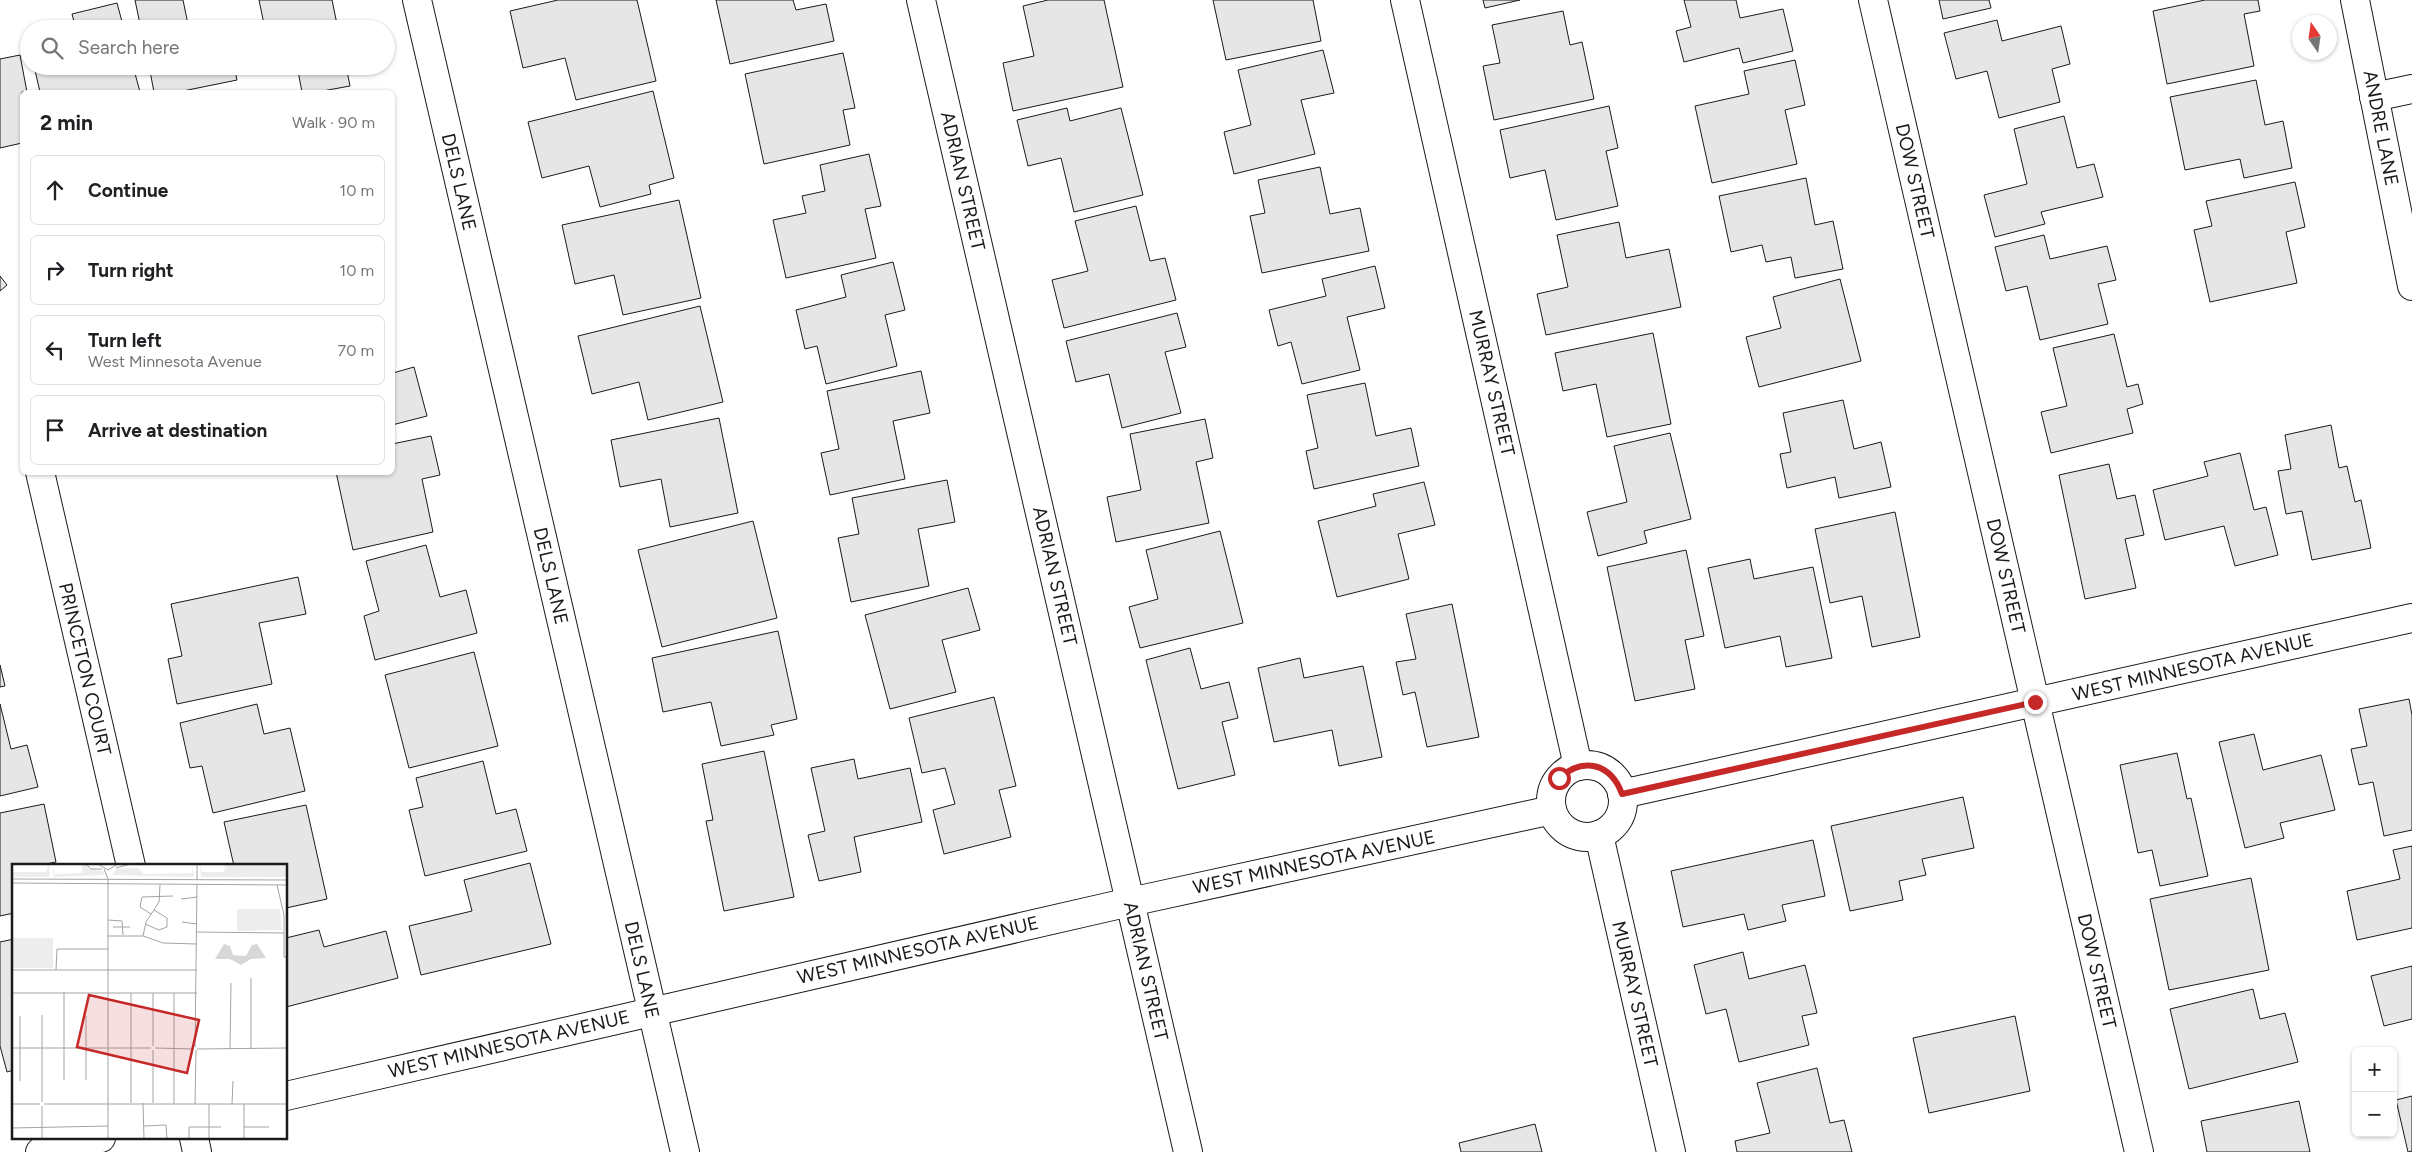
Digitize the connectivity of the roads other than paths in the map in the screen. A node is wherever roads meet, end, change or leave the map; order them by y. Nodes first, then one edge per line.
1 (417, 0) edge
2 (921, 0) edge
3 (1405, 0) edge
4 (1873, 0) edge
5 (2355, 0) edge
6 (2412, 89) edge
7 (2374, 97) junction
8 (2412, 286) edge
9 (41, 475) edge
10 (2412, 618) edge
11 (2035, 702) junction
12 (1578, 766) junction
13 (1622, 794) junction
14 (1552, 810) junction
15 (1599, 835) junction
16 (131, 864) edge
17 (1130, 902) junction
18 (652, 1012) junction
19 (288, 1096) edge
20 (92, 1140) edge
21 (40, 1152) edge
22 (684, 1152) edge
23 (1188, 1152) edge
24 (1671, 1152) edge
25 (2139, 1152) edge

1 - 18 street, DELS LANE
2 - 17 street, ADRIAN STREET
3 - 12 street, MURRAY STREET
4 - 11 street, DOW STREET
5 - 7 street, ANDRE LANE
6 - 7 street
7 - 8 street, ANDRE LANE
9 - 16 street, PRINCETON COURT
10 - 11 street, WEST MINNESOTA AVENUE
11 - 13 street, WEST MINNESOTA AVENUE
11 - 25 street, DOW STREET
12 - 13 street
12 - 14 street
13 - 15 street
14 - 15 street
14 - 17 street, WEST MINNESOTA AVENUE
15 - 24 street, MURRAY STREET
17 - 18 street, WEST MINNESOTA AVENUE
17 - 23 street, ADRIAN STREET
18 - 19 street, WEST MINNESOTA AVENUE
18 - 22 street, DELS LANE
20 - 21 street

